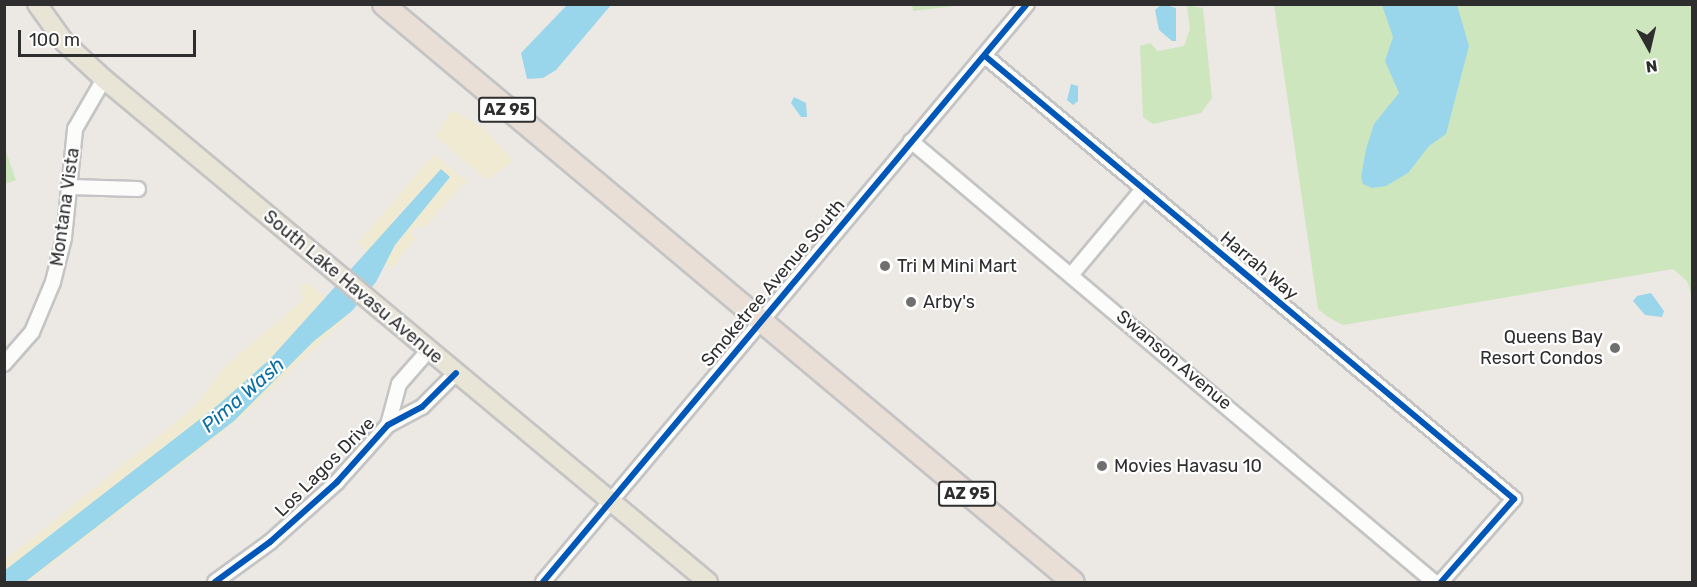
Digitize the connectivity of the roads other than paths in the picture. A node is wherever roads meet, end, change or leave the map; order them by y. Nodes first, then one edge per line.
1 (37, 4) edge
2 (382, 4) edge
3 (1027, 4) edge
4 (985, 56) junction
5 (104, 80) junction
6 (911, 141) junction
7 (69, 187) junction
8 (138, 189) dead end
9 (1143, 189) junction
10 (1072, 274) junction
11 (759, 322) junction
12 (4, 346) edge
13 (429, 350) junction
14 (7, 362) edge
15 (456, 373) junction
16 (388, 425) junction
17 (612, 502) junction
18 (214, 582) edge
19 (543, 582) edge
20 (708, 582) edge
21 (1073, 582) edge
22 (1434, 582) edge
23 (1441, 582) edge

1 - 5 main road, South Lake Havasu Avenue
2 - 11 highway, AZ 95
3 - 4 street, Smoketree Avenue South
4 - 6 street, Smoketree Avenue South
4 - 9 street, Harrah Way
5 - 7 street, Montana Vista
5 - 13 main road, South Lake Havasu Avenue
6 - 10 street, Swanson Avenue
6 - 11 street, Smoketree Avenue South
7 - 8 street
7 - 14 street, Montana Vista
9 - 10 street
9 - 23 street, Harrah Way
10 - 22 street, Swanson Avenue
11 - 17 street, Smoketree Avenue South
11 - 21 highway, AZ 95
12 - 14 street
13 - 15 main road, South Lake Havasu Avenue
13 - 16 street, Los Lagos Drive
15 - 16 street, Los Lagos Drive
15 - 17 main road, South Lake Havasu Avenue
16 - 18 street, Los Lagos Drive
17 - 19 street, Smoketree Avenue South
17 - 20 main road, South Lake Havasu Avenue

